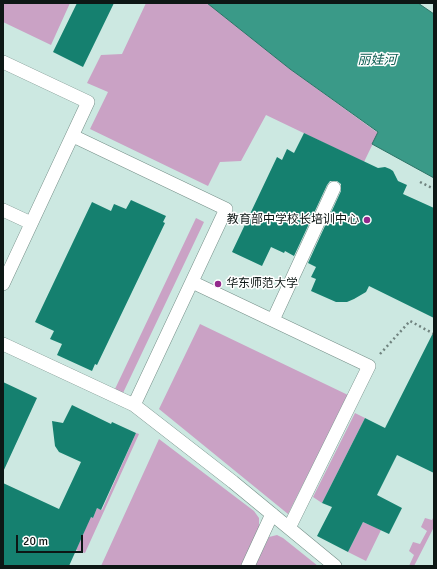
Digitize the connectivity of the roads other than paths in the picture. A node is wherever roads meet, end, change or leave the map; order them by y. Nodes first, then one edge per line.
1 (3, 62) edge
2 (73, 136) junction
3 (334, 188) dead end
4 (3, 210) edge
5 (31, 223) junction
6 (192, 282) junction
7 (3, 284) edge
8 (273, 320) junction
9 (3, 344) edge
10 (134, 405) junction
11 (272, 514) junction
12 (289, 528) junction
13 (248, 566) edge
14 (335, 566) edge

1 - 2 lane
2 - 5 lane
2 - 6 lane
3 - 8 lane
4 - 5 lane
5 - 7 lane
6 - 8 lane
6 - 10 lane
8 - 12 lane
9 - 10 lane
10 - 11 lane
11 - 12 lane
11 - 13 lane
12 - 14 lane

